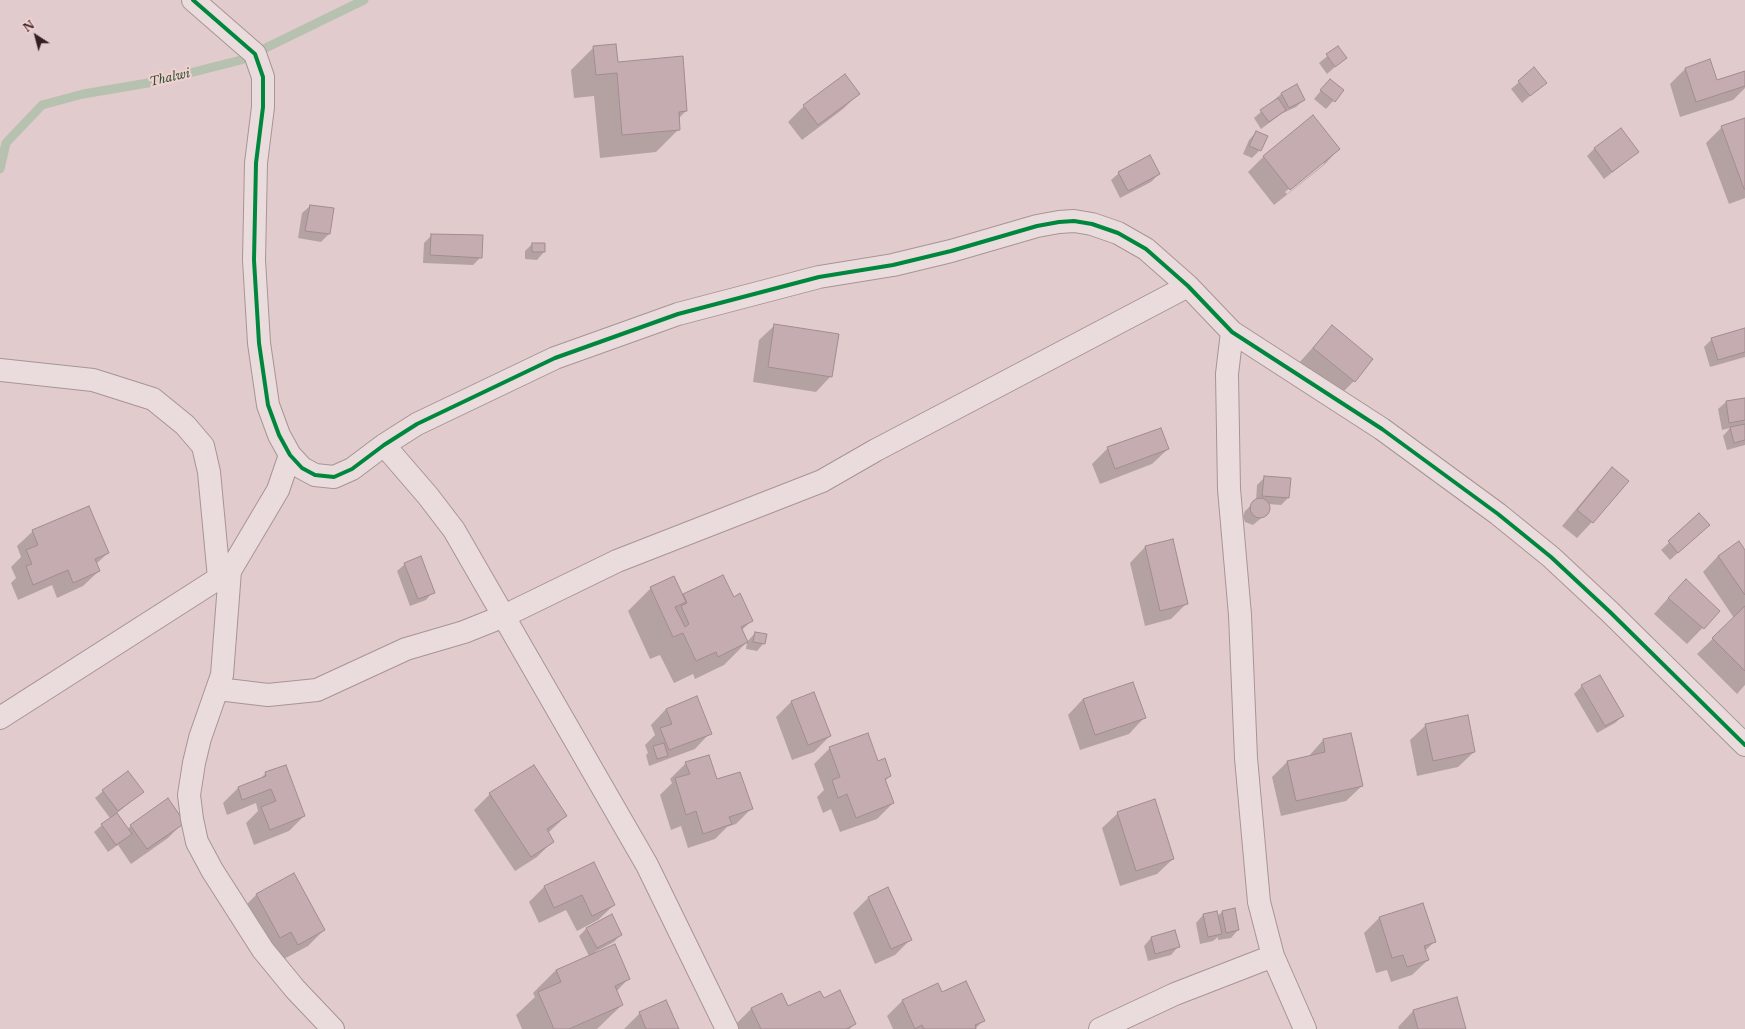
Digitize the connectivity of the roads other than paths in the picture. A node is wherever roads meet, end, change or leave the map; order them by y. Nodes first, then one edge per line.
1 (193, 0) edge
2 (1188, 286) junction
3 (1232, 332) junction
4 (0, 370) edge
5 (384, 445) junction
6 (290, 455) junction
7 (224, 575) junction
8 (504, 616) junction
9 (218, 689) junction
10 (0, 718) edge
11 (1745, 745) edge
12 (1273, 956) junction
13 (333, 1029) edge
14 (727, 1029) edge
15 (1100, 1029) edge
16 (1305, 1029) edge

1 - 6 street
2 - 3 street
2 - 5 street
2 - 8 street
3 - 11 street
3 - 12 street
4 - 7 street
5 - 6 street
5 - 8 street
6 - 7 street
7 - 9 street
7 - 10 street
8 - 9 street
8 - 14 street
9 - 13 street
12 - 15 street
12 - 16 street

